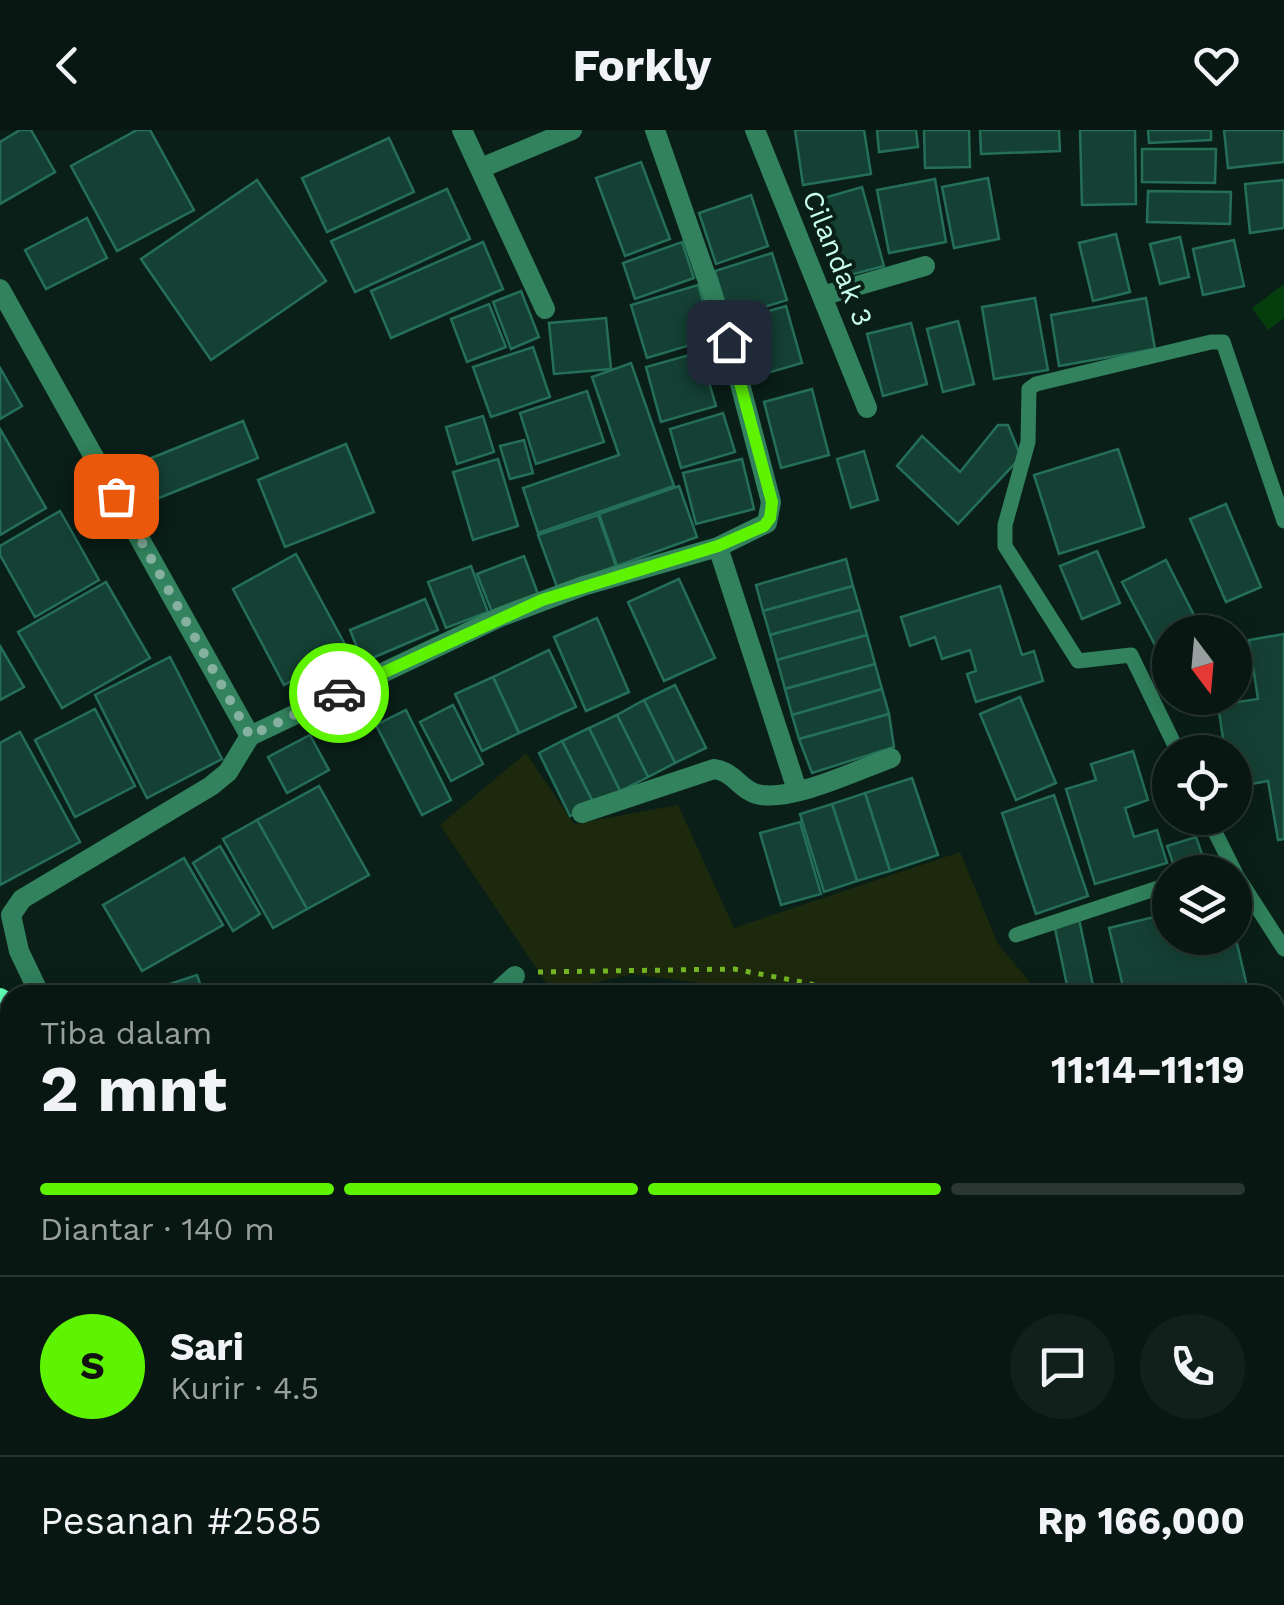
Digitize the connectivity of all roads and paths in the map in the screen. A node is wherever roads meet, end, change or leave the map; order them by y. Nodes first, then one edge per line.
1 (462, 130) edge
2 (572, 130) edge
3 (655, 130) edge
4 (756, 130) edge
5 (481, 168) junction
6 (925, 266) dead end
7 (0, 289) edge
8 (822, 296) junction
9 (545, 309) dead end
10 (867, 408) dead end
11 (1284, 521) edge
12 (718, 546) junction
13 (1170, 735) edge
14 (250, 736) junction
15 (891, 758) dead end
16 (798, 790) junction
17 (582, 813) dead end
18 (1152, 890) edge
19 (1252, 900) edge
20 (6, 910) edge
21 (1016, 935) dead end
22 (1284, 950) edge
23 (515, 976) joint
24 (35, 985) edge
25 (505, 985) edge
26 (804, 985) edge

1 - 5 street
2 - 5 street
3 - 12 street
4 - 8 street, Cilandak 3
5 - 9 street
6 - 8 street
7 - 14 street
8 - 10 street, Cilandak 3
11 - 13 lane
12 - 14 street
12 - 16 street
14 - 20 street
15 - 16 street
16 - 17 street
18 - 21 lane
19 - 22 lane
20 - 24 street
23 - 25 street
23 - 26 path

